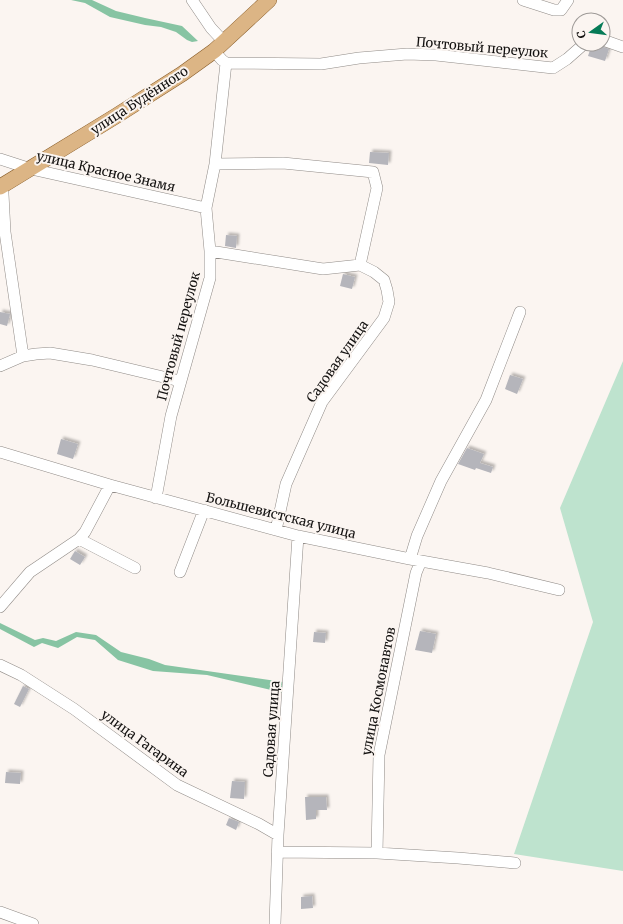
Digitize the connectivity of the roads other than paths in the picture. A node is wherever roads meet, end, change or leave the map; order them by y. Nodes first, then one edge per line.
1 (192, 0) edge
2 (269, 0) edge
3 (523, 0) edge
4 (568, 0) edge
5 (611, 43) edge
6 (219, 46) junction
7 (623, 47) edge
8 (575, 52) edge
9 (226, 63) junction
10 (0, 159) edge
11 (215, 164) junction
12 (31, 169) junction
13 (0, 187) edge
14 (206, 208) junction
15 (210, 251) junction
16 (360, 265) junction
17 (520, 312) dead end
18 (23, 356) junction
19 (0, 366) edge
20 (180, 381) junction
21 (0, 452) edge
22 (110, 485) junction
23 (156, 498) junction
24 (204, 510) junction
25 (276, 530) junction
26 (298, 536) junction
27 (79, 539) junction
28 (410, 559) junction
29 (421, 561) junction
30 (136, 568) dead end
31 (180, 572) dead end
32 (559, 590) dead end
33 (0, 607) edge
34 (0, 665) edge
35 (278, 835) junction
36 (277, 852) junction
37 (377, 853) junction
38 (515, 864) dead end
39 (0, 912) edge
40 (33, 924) edge
41 (275, 924) edge

1 - 6 street
2 - 6 main road, улица Будённого
3 - 4 street
5 - 7 street
6 - 9 street
6 - 12 main road, улица Будённого
8 - 9 street, Почтовый переулок
9 - 11 street, Почтовый переулок
10 - 12 street, улица Красное Знамя
11 - 14 street, Почтовый переулок
11 - 16 street
12 - 13 main road, улица Будённого
12 - 14 street, улица Красное Знамя
13 - 18 street
14 - 15 street, Почтовый переулок
15 - 16 street
15 - 20 street, Почтовый переулок
16 - 25 street, Садовая улица
17 - 28 street
18 - 19 street
18 - 20 street
20 - 23 street, Почтовый переулок
21 - 22 street, Большевистская улица
22 - 23 street, Большевистская улица
22 - 27 street
23 - 24 street, Большевистская улица
24 - 25 street, Большевистская улица
24 - 31 street
25 - 26 street, Большевистская улица
26 - 28 street, Большевистская улица
26 - 35 street, Садовая улица
27 - 30 street
27 - 33 street
28 - 29 street, Большевистская улица
29 - 32 street, Большевистская улица
29 - 37 street, улица Космонавтов
34 - 35 street, улица Гагарина
35 - 36 street, Садовая улица
36 - 37 street
36 - 41 street, Садовая улица
37 - 38 street
39 - 40 street

